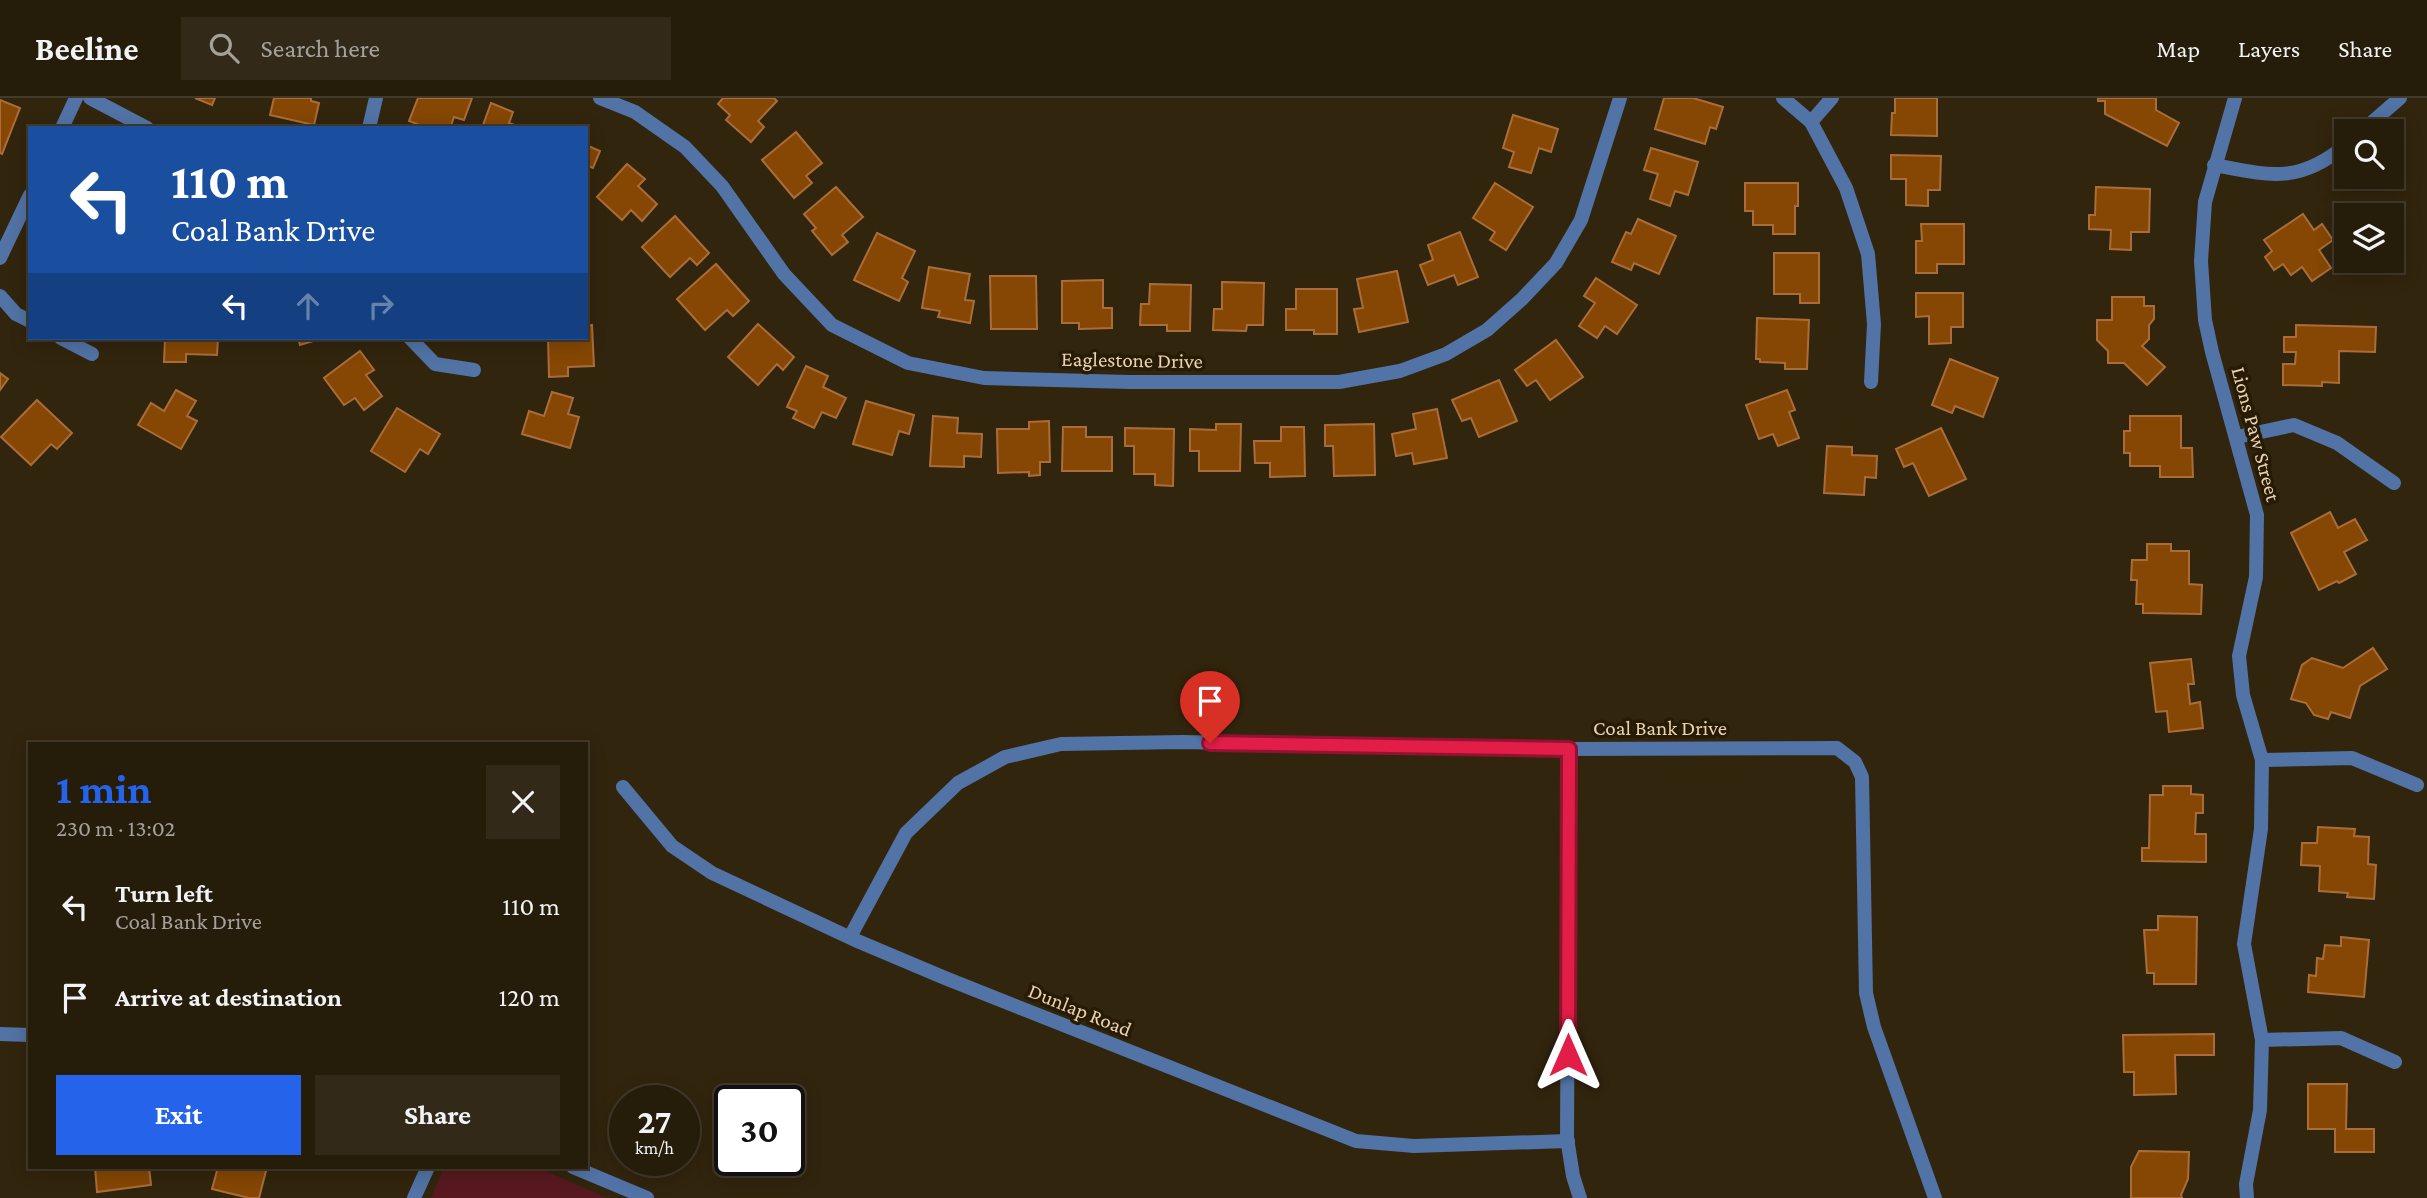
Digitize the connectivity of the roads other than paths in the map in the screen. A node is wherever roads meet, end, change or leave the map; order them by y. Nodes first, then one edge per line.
1 (76, 98) edge
2 (90, 98) edge
3 (376, 98) edge
4 (600, 98) edge
5 (1620, 98) edge
6 (1783, 98) edge
7 (1832, 98) edge
8 (2235, 98) edge
9 (2400, 98) edge
10 (2376, 119) edge
11 (1811, 122) junction
12 (63, 126) edge
13 (143, 126) edge
14 (369, 126) edge
15 (2334, 153) edge
16 (2214, 165) junction
17 (28, 199) edge
18 (0, 258) edge
19 (0, 296) edge
20 (28, 320) edge
21 (65, 340) edge
22 (412, 340) edge
23 (92, 354) dead end
24 (474, 370) dead end
25 (1871, 382) dead end
26 (2236, 437) junction
27 (2394, 483) dead end
28 (1569, 749) junction
29 (2262, 760) junction
30 (2417, 785) dead end
31 (623, 787) dead end
32 (850, 937) junction
33 (0, 1034) edge
34 (28, 1035) edge
35 (2262, 1040) junction
36 (2395, 1062) dead end
37 (1568, 1141) junction
38 (427, 1169) edge
39 (578, 1169) edge
40 (414, 1198) edge
41 (647, 1198) edge
42 (1580, 1198) edge
43 (1935, 1198) edge
44 (2247, 1198) edge

1 - 12 street
2 - 13 street
3 - 14 street
4 - 5 street, Eaglestone Drive
6 - 11 street
7 - 11 street
8 - 16 street, Lions Paw Street
9 - 10 street
11 - 25 street
15 - 16 street
16 - 26 street, Lions Paw Street
17 - 18 street
19 - 20 street
21 - 23 street
22 - 24 street
26 - 27 street
26 - 29 street, Lions Paw Street
28 - 32 street, Coal Bank Drive
28 - 37 street
28 - 43 street, Coal Bank Drive
29 - 30 street
29 - 35 street, Lions Paw Street
31 - 32 street, Dunlap Road
32 - 37 street, Dunlap Road
33 - 34 street
35 - 36 street
35 - 44 street, Lions Paw Street
37 - 42 street
38 - 40 street
39 - 41 street

